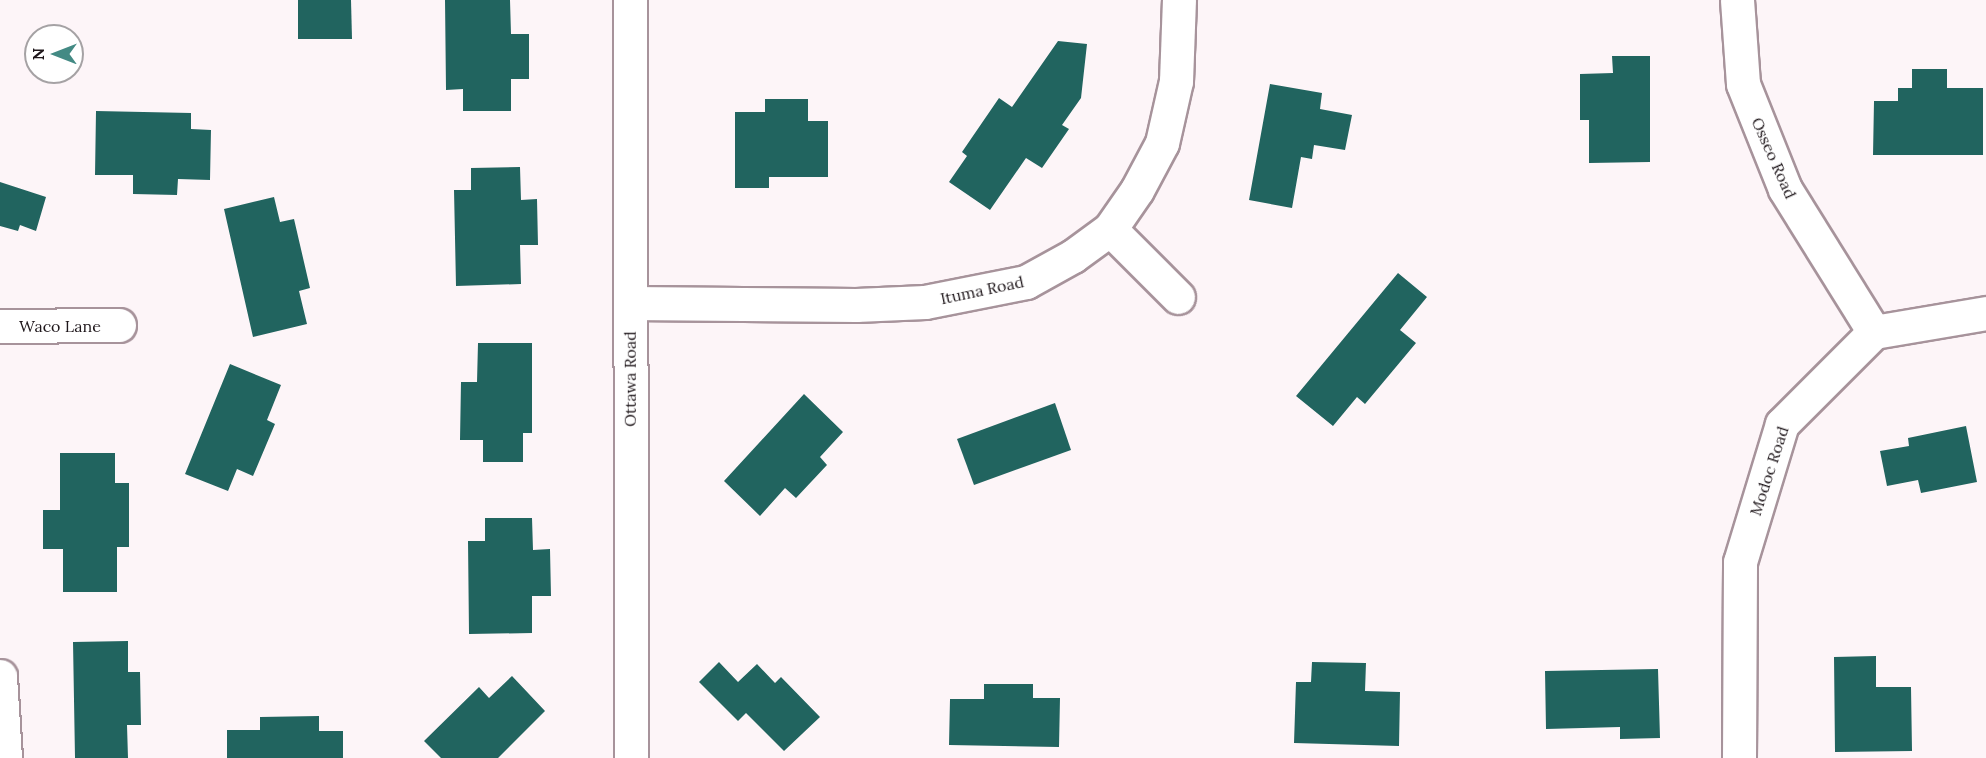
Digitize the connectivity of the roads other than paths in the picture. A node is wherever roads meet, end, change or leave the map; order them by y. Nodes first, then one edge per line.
1 (630, 0) edge
2 (1179, 0) edge
3 (1737, 0) edge
4 (1110, 229) junction
5 (1178, 297) dead end
6 (630, 303) junction
7 (1986, 313) edge
8 (119, 325) dead end
9 (0, 326) edge
10 (1874, 332) junction
11 (0, 676) edge
12 (5, 758) edge
13 (631, 758) edge
14 (1738, 758) edge

1 - 6 street, Ottawa Road
2 - 4 street, Ituma Road
3 - 10 street, Osseo Road
4 - 5 street
4 - 6 street, Ituma Road
6 - 13 street, Ottawa Road
7 - 10 street
8 - 9 street, Waco Lane
10 - 14 street, Modoc Road
11 - 12 street

